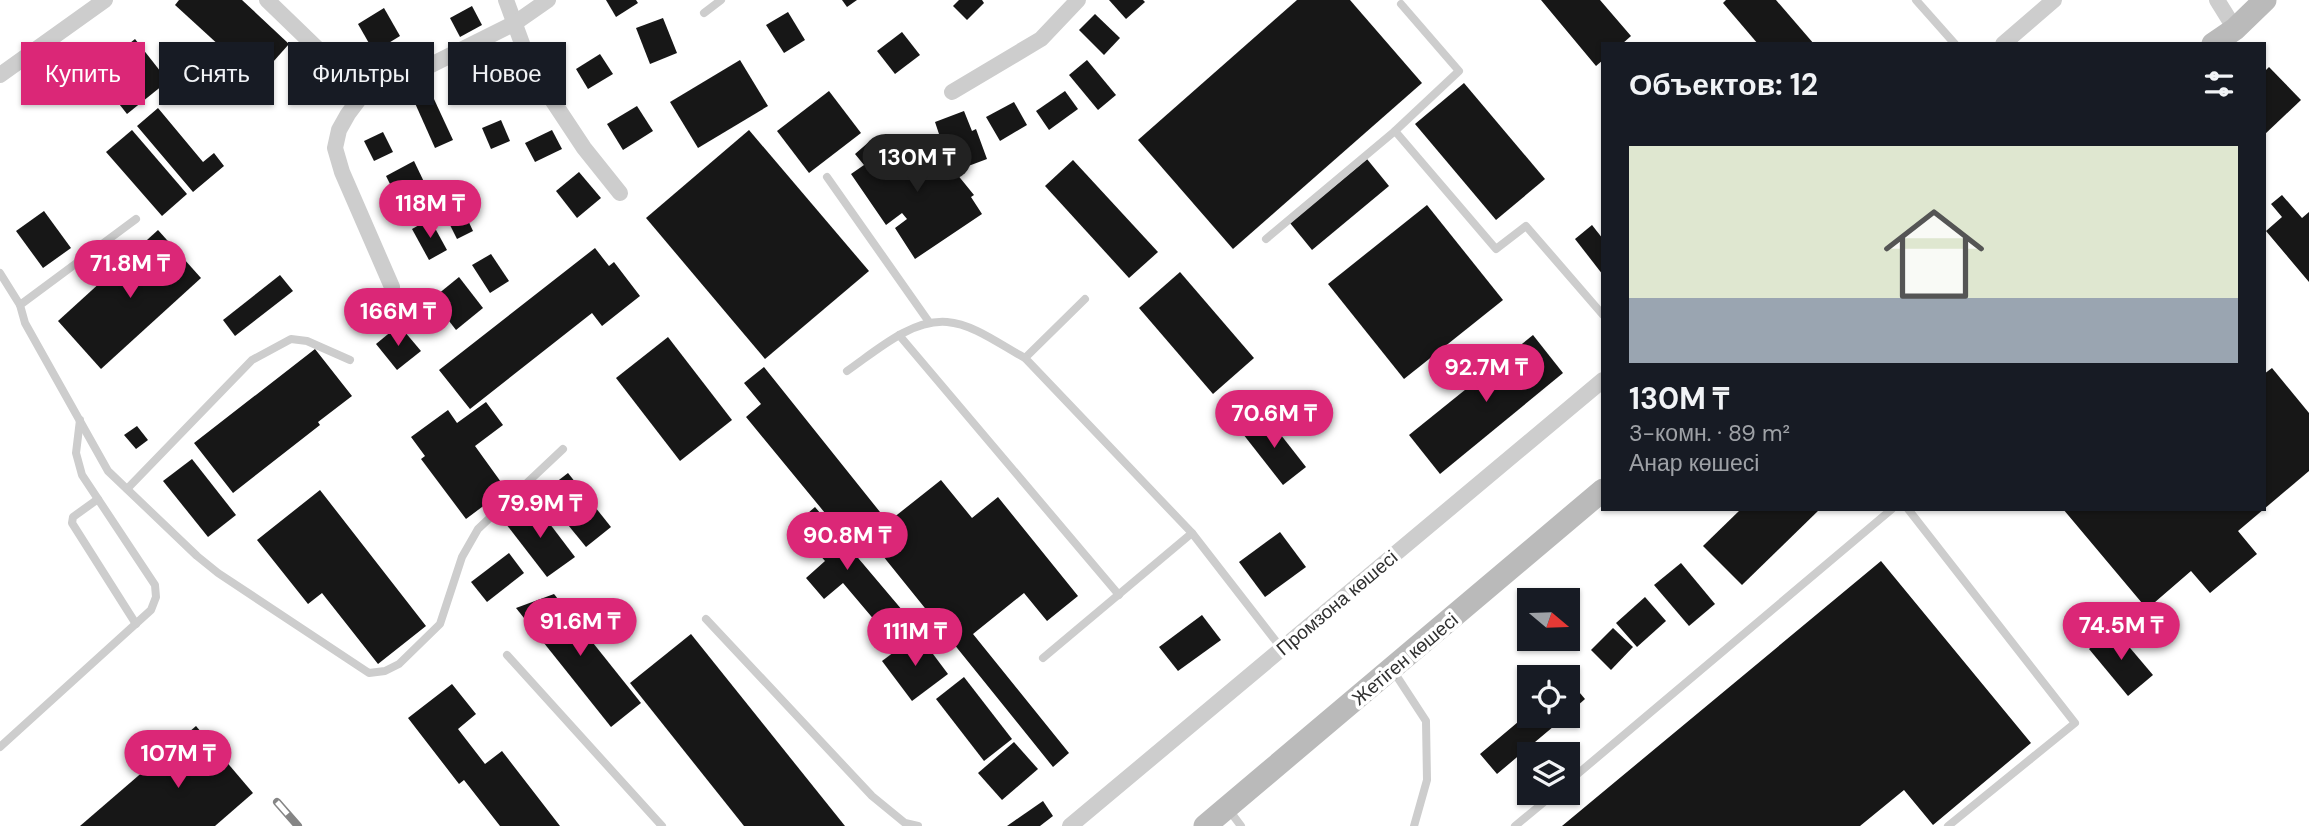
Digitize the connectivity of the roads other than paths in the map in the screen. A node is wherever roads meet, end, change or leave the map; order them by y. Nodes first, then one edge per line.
1 (105, 0) edge
2 (267, 0) edge
3 (506, 0) edge
4 (548, 0) edge
5 (721, 0) edge
6 (1078, 0) edge
7 (1916, 0) edge
8 (2054, 0) edge
9 (2217, 0) edge
10 (2265, 0) edge
11 (1401, 5) dead end
12 (704, 13) dead end
13 (515, 23) junction
14 (2235, 29) junction
15 (310, 42) edge
16 (1953, 42) edge
17 (2005, 42) edge
18 (2216, 42) edge
19 (434, 64) edge
20 (0, 75) edge
21 (952, 92) dead end
22 (355, 105) edge
23 (1395, 131) junction
24 (827, 177) dead end
25 (620, 193) dead end
26 (136, 219) dead end
27 (1266, 239) dead end
28 (0, 273) edge
29 (392, 286) dead end
30 (1085, 299) dead end
31 (20, 305) junction
32 (1601, 312) edge
33 (929, 322) junction
34 (899, 335) junction
35 (1025, 358) junction
36 (350, 360) dead end
37 (847, 370) dead end
38 (1601, 382) edge
39 (80, 420) junction
40 (563, 449) dead end
41 (127, 489) junction
42 (1601, 492) edge
43 (98, 499) junction
44 (1890, 511) edge
45 (1910, 511) edge
46 (1192, 533) junction
47 (1119, 595) junction
48 (706, 619) dead end
49 (136, 624) junction
50 (1282, 649) junction
51 (507, 655) dead end
52 (1043, 657) dead end
53 (1392, 669) junction
54 (0, 747) edge
55 (1580, 772) edge
56 (1540, 805) edge
57 (1227, 807) junction
58 (662, 826) edge
59 (918, 826) edge
60 (1070, 826) edge
61 (1205, 826) edge
62 (1241, 826) edge
63 (1414, 826) edge
64 (1515, 826) edge
65 (1948, 826) edge

1 - 20 street
2 - 15 street
3 - 13 street
4 - 13 street
5 - 12 lane
6 - 21 street
7 - 16 lane
8 - 17 street
9 - 14 street
10 - 14 street
11 - 23 lane
13 - 19 street
13 - 25 street
14 - 18 street
22 - 29 street
23 - 27 lane
23 - 32 lane
24 - 33 lane
26 - 31 lane
28 - 31 lane
30 - 35 lane
31 - 39 lane
33 - 34 lane
33 - 35 lane
34 - 37 lane
34 - 47 lane
35 - 46 lane
36 - 41 lane
38 - 50 street, Промзона көшесі
39 - 41 lane
39 - 43 lane
40 - 41 lane
42 - 53 street, Жетіген көшесі
43 - 49 lane
43 - 49 lane
44 - 55 lane
45 - 65 lane
46 - 47 lane
46 - 50 lane
47 - 52 lane
48 - 59 lane
49 - 54 lane
50 - 60 street, Промзона көшесі
51 - 58 lane
53 - 57 street, Жетіген көшесі
53 - 63 lane
56 - 64 lane
57 - 61 street, Жетіген көшесі
57 - 62 lane

